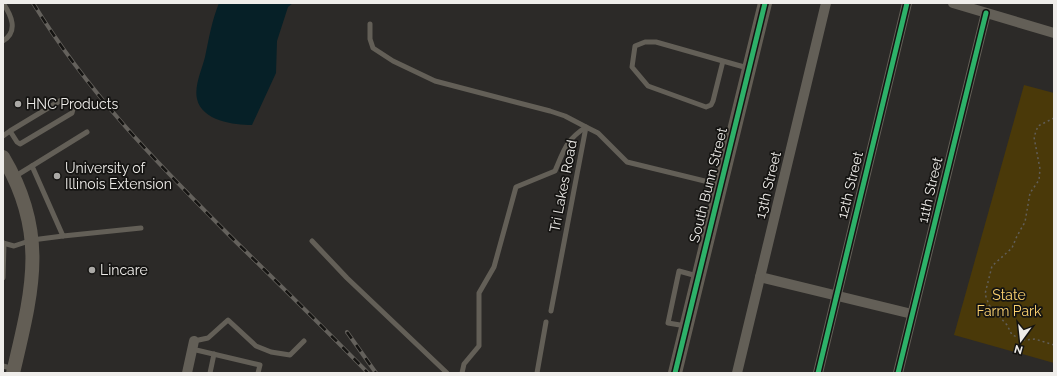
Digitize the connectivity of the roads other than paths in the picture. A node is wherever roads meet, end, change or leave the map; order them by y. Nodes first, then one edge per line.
1 (3, 3) edge
2 (765, 3) edge
3 (826, 3) edge
4 (907, 3) edge
5 (953, 3) edge
6 (986, 12) junction
7 (370, 24) dead end
8 (1054, 33) edge
9 (3, 41) edge
10 (723, 61) junction
11 (749, 69) junction
12 (586, 127) junction
13 (10, 131) junction
14 (88, 132) dead end
15 (3, 136) edge
16 (3, 157) edge
17 (32, 166) junction
18 (14, 177) junction
19 (721, 184) junction
20 (141, 228) dead end
21 (63, 236) junction
22 (32, 240) junction
23 (312, 241) dead end
24 (4, 243) edge
25 (698, 276) junction
26 (760, 277) junction
27 (3, 278) edge
28 (836, 295) junction
29 (551, 311) dead end
30 (912, 314) junction
31 (546, 322) dead end
32 (686, 326) junction
33 (304, 341) dead end
34 (193, 345) junction
35 (214, 354) junction
36 (10, 370) edge
37 (187, 373) edge
38 (210, 373) edge
39 (258, 373) edge
40 (447, 373) edge
41 (462, 373) edge
42 (537, 373) edge
43 (675, 373) edge
44 (737, 373) edge
45 (818, 373) edge
46 (898, 373) edge

1 - 9 lane
2 - 11 street, South Bunn Street
3 - 26 street, 13th Street
4 - 28 street, 12th Street
5 - 6 street
6 - 8 street
6 - 30 street, 11th Street
7 - 12 lane, Tri Lakes Road
10 - 10 lane
10 - 11 lane
11 - 19 street, South Bunn Street
12 - 19 lane
12 - 29 lane, Tri Lakes Road
12 - 41 lane
13 - 13 lane
13 - 15 lane
14 - 17 lane
16 - 18 street
17 - 18 lane
17 - 21 lane
18 - 22 street
19 - 25 street, South Bunn Street
20 - 21 lane
21 - 22 lane
22 - 24 lane
22 - 36 street
23 - 40 lane
24 - 27 lane
25 - 32 street, South Bunn Street
25 - 32 lane
26 - 28 street
26 - 44 street, 13th Street
28 - 30 street
28 - 45 street, 12th Street
30 - 46 street, 11th Street
31 - 42 lane
32 - 43 street, South Bunn Street
33 - 34 lane
34 - 35 lane
34 - 37 street
35 - 38 lane
35 - 39 lane

